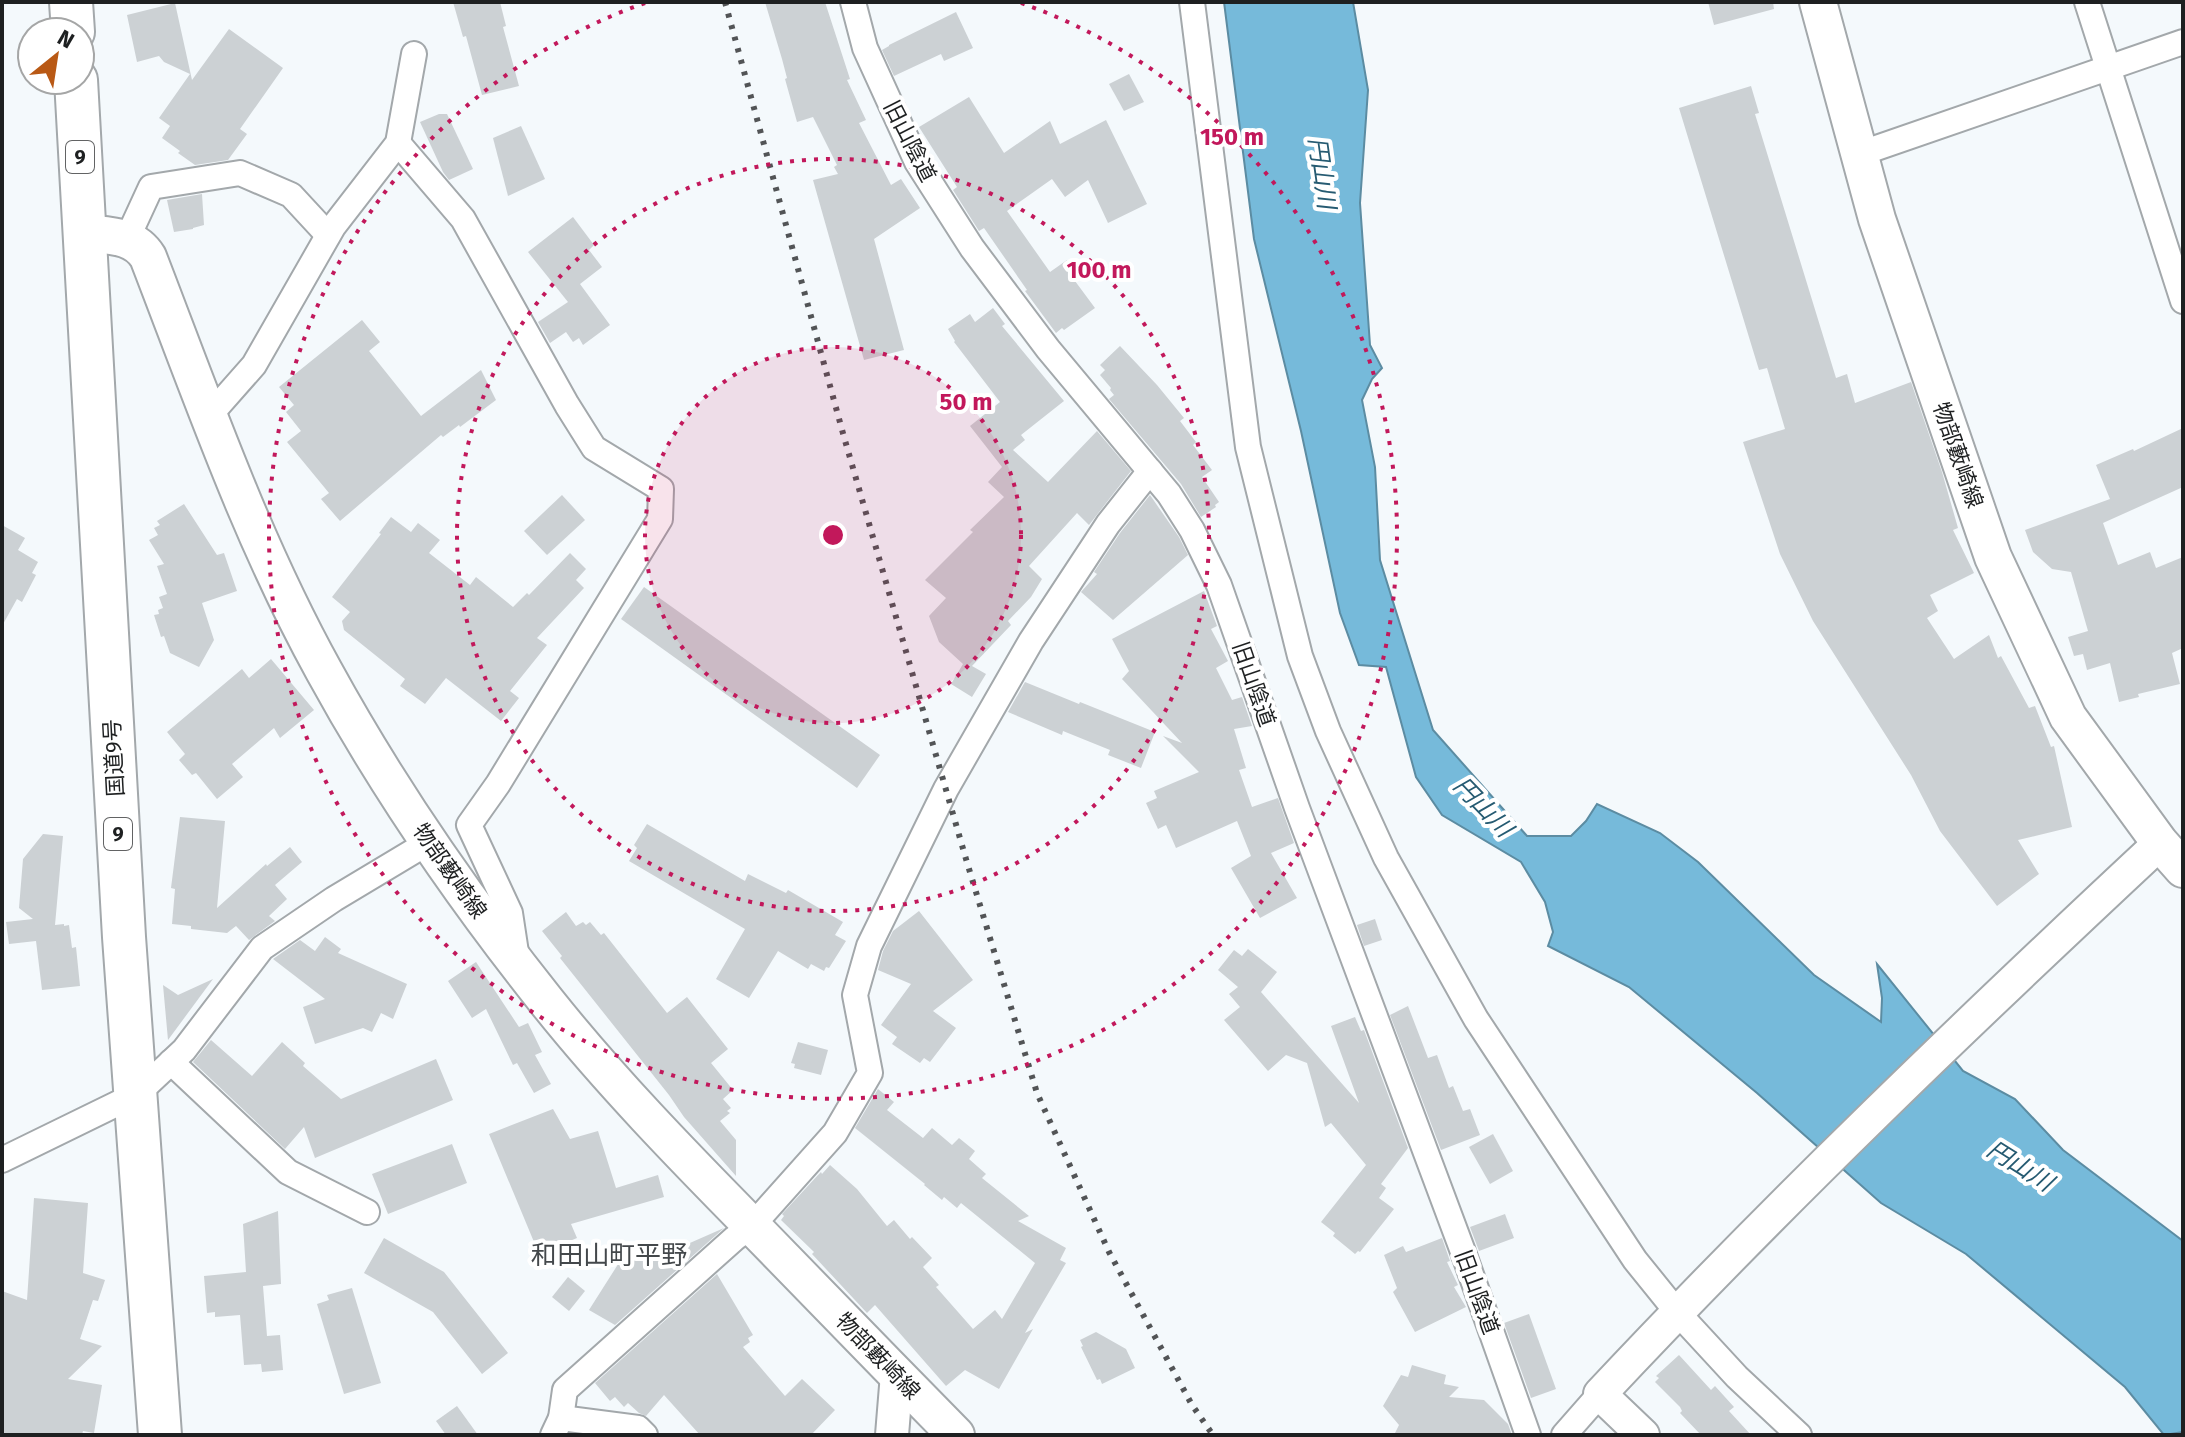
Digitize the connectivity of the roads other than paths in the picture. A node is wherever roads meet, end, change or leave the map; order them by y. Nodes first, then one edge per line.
1 (853, 2) edge
2 (1192, 2) edge
3 (1818, 2) edge
4 (2087, 2) edge
5 (2183, 42) edge
6 (414, 54) dead end
7 (2109, 68) junction
8 (77, 96) edge
9 (398, 143) junction
10 (1859, 154) junction
11 (84, 233) junction
12 (328, 235) junction
13 (127, 239) junction
14 (2183, 301) edge
15 (209, 416) junction
16 (1150, 471) junction
17 (429, 842) junction
18 (2175, 849) edge
19 (518, 963) junction
20 (171, 1062) junction
21 (137, 1094) junction
22 (2, 1160) edge
23 (367, 1212) dead end
24 (752, 1226) junction
25 (1682, 1307) junction
26 (897, 1374) junction
27 (1600, 1394) junction
28 (557, 1426) edge
29 (160, 1435) edge
30 (645, 1435) edge
31 (892, 1435) edge
32 (956, 1435) edge
33 (1528, 1435) edge
34 (1564, 1435) edge
35 (1643, 1435) edge
36 (1799, 1435) edge

1 - 16 street, 旧山陰道
2 - 25 street
3 - 10 main road, 物部藪崎線
4 - 7 street
5 - 7 street
6 - 9 street
7 - 10 street
7 - 14 street
8 - 11 highway, 国道9号 / 9
9 - 12 street
9 - 19 street
10 - 18 main road, 物部藪崎線
11 - 13 main road
11 - 21 highway, 国道9号 / 9
12 - 13 street
12 - 15 street
13 - 15 main road, 物部藪崎線
15 - 17 main road, 物部藪崎線
16 - 24 street
16 - 33 street, 旧山陰道
17 - 19 main road, 物部藪崎線
17 - 20 street
18 - 25 street
19 - 24 main road, 物部藪崎線
20 - 21 street
20 - 23 street
21 - 22 street
21 - 29 highway, 国道9号 / 9
24 - 26 main road, 物部藪崎線
24 - 28 street
25 - 27 street
25 - 36 street
26 - 31 street
26 - 32 main road, 物部藪崎線
27 - 34 street
27 - 35 street
28 - 30 street

